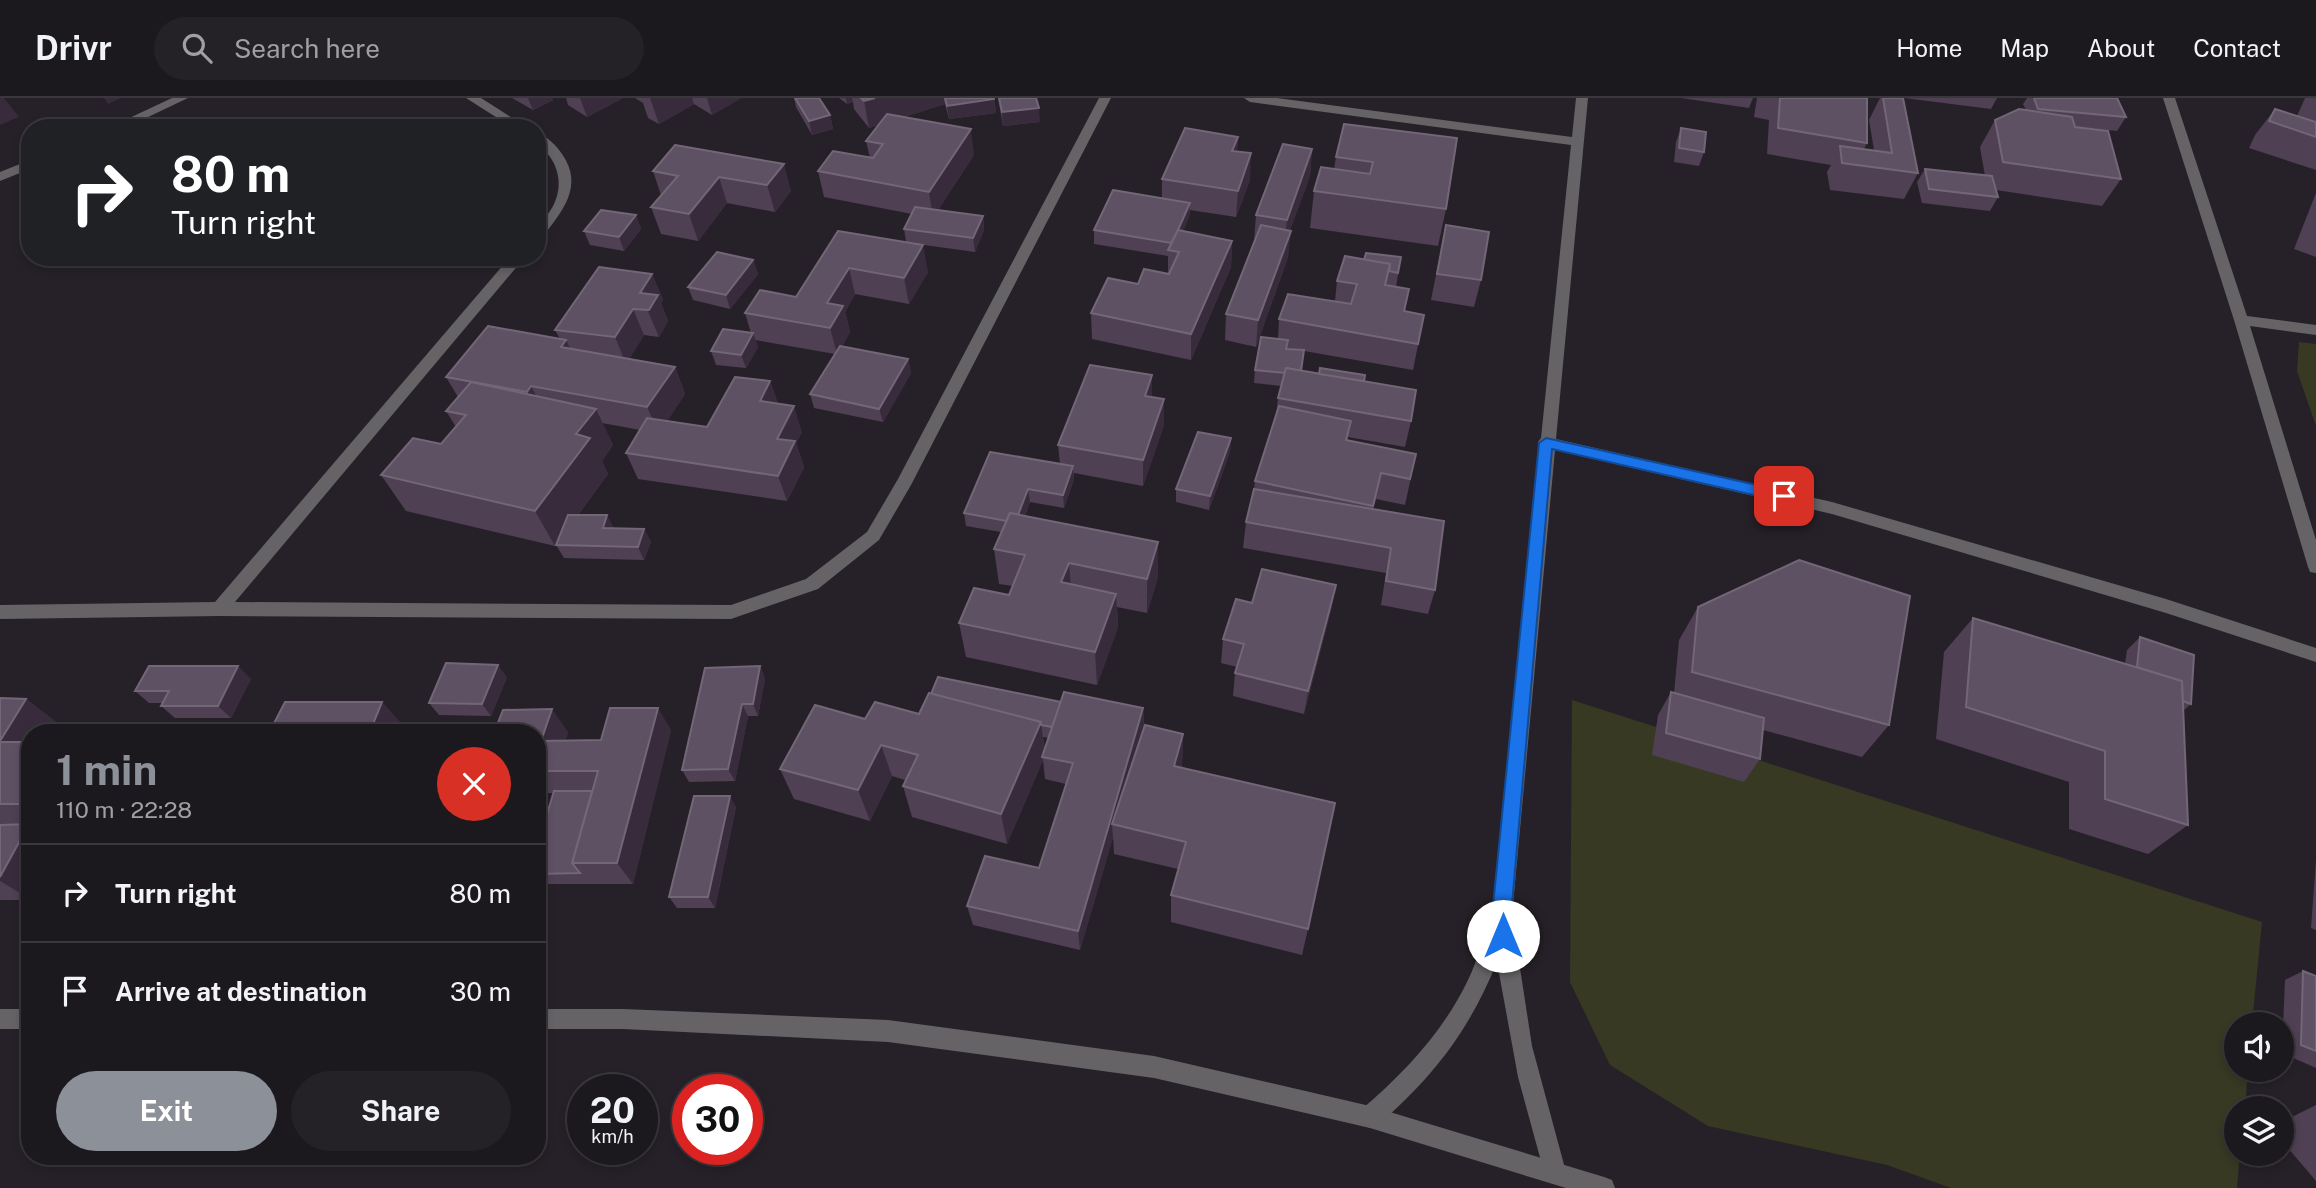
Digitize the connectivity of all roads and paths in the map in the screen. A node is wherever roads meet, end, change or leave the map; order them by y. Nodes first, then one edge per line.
1 (182, 98) edge
2 (472, 98) edge
3 (1105, 98) edge
4 (1250, 98) edge
5 (1581, 98) edge
6 (2169, 98) edge
7 (134, 119) edge
8 (507, 119) edge
9 (1578, 142) junction
10 (546, 143) edge
11 (21, 168) edge
12 (0, 177) edge
13 (546, 223) edge
14 (510, 266) edge
15 (2241, 320) junction
16 (2316, 330) edge
17 (1546, 443) junction
18 (2316, 567) edge
19 (219, 609) junction
20 (0, 612) edge
21 (2316, 655) edge
22 (1502, 916) junction
23 (546, 1019) edge
24 (0, 1020) edge
25 (21, 1020) edge
26 (1370, 1117) junction
27 (1555, 1172) junction
28 (1604, 1188) edge

1 - 7 street
2 - 8 street
3 - 19 street
4 - 9 street
5 - 9 street
6 - 15 street
9 - 17 street
10 - 13 street
11 - 12 street
14 - 19 street
15 - 16 street
15 - 18 street
17 - 21 street
17 - 22 street
19 - 20 street
22 - 26 street
22 - 27 street
23 - 26 street
24 - 25 street
26 - 27 street
27 - 28 street

